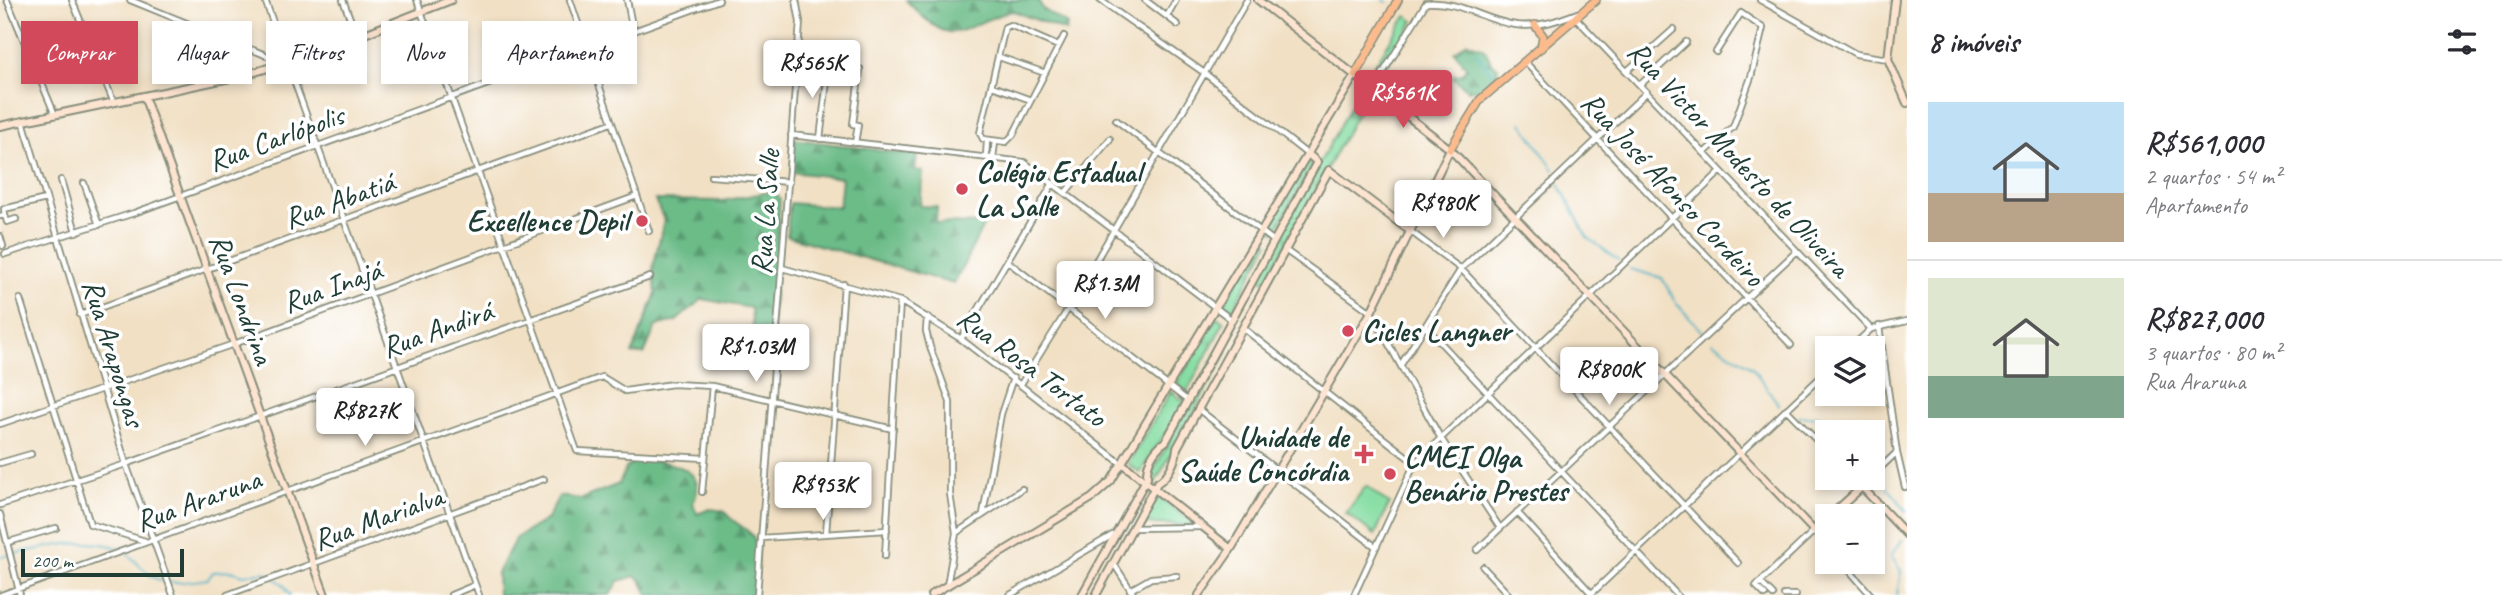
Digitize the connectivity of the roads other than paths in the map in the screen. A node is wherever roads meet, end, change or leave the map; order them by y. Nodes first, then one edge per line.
1 (8, 0) edge
2 (72, 0) edge
3 (130, 0) edge
4 (265, 0) edge
5 (343, 0) edge
6 (416, 0) edge
7 (451, 0) edge
8 (570, 0) edge
9 (627, 0) edge
10 (719, 0) edge
11 (796, 0) edge
12 (1100, 0) edge
13 (1145, 0) edge
14 (1176, 0) edge
15 (1247, 0) edge
16 (1258, 0) edge
17 (1398, 0) edge
18 (1596, 0) edge
19 (1760, 0) edge
20 (1895, 0) edge
21 (1587, 9) junction
22 (421, 12) junction
23 (1167, 16) junction
24 (1576, 18) junction
25 (272, 21) edge
26 (351, 21) edge
27 (577, 21) edge
28 (631, 21) edge
29 (1178, 25) dead end
30 (1535, 25) junction
31 (1674, 29) dead end
32 (637, 30) edge
33 (367, 33) edge
34 (1064, 36) dead end
35 (1686, 41) dead end
36 (1058, 46) junction
37 (1541, 48) junction
38 (1716, 52) dead end
39 (266, 56) edge
40 (999, 57) junction
41 (1888, 59) junction
42 (1525, 62) junction
43 (829, 64) dead end
44 (266, 69) edge
45 (860, 69) dead end
46 (1627, 71) junction
47 (1203, 72) junction
48 (1045, 73) junction
49 (1355, 75) junction
50 (294, 84) edge
51 (487, 84) edge
52 (599, 84) edge
53 (1640, 85) junction
54 (992, 86) junction
55 (1373, 89) junction
56 (1647, 92) junction
57 (145, 96) junction
58 (451, 97) junction
59 (1031, 101) junction
60 (114, 103) junction
61 (1907, 103) edge
62 (55, 115) junction
63 (1116, 120) dead end
64 (23, 121) junction
65 (611, 123) junction
66 (0, 126) edge
67 (791, 135) junction
68 (820, 139) junction
69 (1110, 139) dead end
70 (1597, 139) junction
71 (987, 141) junction
72 (995, 142) junction
73 (855, 143) junction
74 (318, 145) junction
75 (1450, 149) junction
76 (1159, 152) junction
77 (1704, 153) junction
78 (1308, 154) junction
79 (986, 157) junction
80 (993, 158) junction
81 (1721, 171) junction
82 (478, 172) junction
83 (711, 176) dead end
84 (61, 180) dead end
85 (789, 182) junction
86 (84, 183) dead end
87 (1052, 183) junction
88 (1065, 192) junction
89 (181, 196) junction
90 (637, 196) junction
91 (46, 199) junction
92 (3, 216) edge
93 (1515, 217) junction
94 (1671, 218) junction
95 (16, 219) dead end
96 (345, 220) junction
97 (99, 225) junction
98 (1114, 230) junction
99 (649, 231) dead end
100 (1262, 231) junction
101 (1410, 231) junction
102 (76, 232) junction
103 (0, 236) edge
104 (57, 238) junction
105 (1274, 241) junction
106 (3, 246) dead end
107 (504, 246) junction
108 (1286, 250) junction
109 (1797, 251) junction
110 (5, 254) dead end
111 (1007, 261) junction
112 (782, 268) junction
113 (1461, 269) junction
114 (208, 271) junction
115 (650, 277) dead end
116 (1253, 280) junction
117 (844, 283) junction
118 (1263, 290) junction
119 (372, 294) junction
120 (1589, 295) junction
121 (1747, 298) junction
122 (20, 299) dead end
123 (900, 301) junction
124 (1068, 309) junction
125 (1216, 309) junction
126 (1371, 312) junction
127 (80, 315) junction
128 (927, 317) junction
129 (531, 318) junction
130 (1231, 320) junction
131 (1907, 321) edge
132 (1425, 326) junction
133 (1879, 326) junction
134 (1243, 328) junction
135 (1871, 329) junction
136 (1864, 336) edge
137 (961, 339) junction
138 (1221, 340) junction
139 (234, 344) junction
140 (1791, 345) dead end
141 (1535, 347) junction
142 (1232, 348) junction
143 (1402, 363) junction
144 (397, 365) junction
145 (1665, 374) junction
146 (1013, 378) junction
147 (1815, 382) edge
148 (1021, 384) junction
149 (712, 386) junction
150 (1169, 387) junction
151 (105, 390) junction
152 (1322, 391) junction
153 (556, 392) junction
154 (1487, 392) junction
155 (772, 400) junction
156 (1188, 401) junction
157 (54, 406) junction
158 (1198, 409) junction
159 (1786, 409) junction
160 (835, 415) junction
161 (260, 417) junction
162 (0, 424) edge
163 (1609, 426) junction
164 (893, 429) junction
165 (1440, 437) junction
166 (1815, 439) edge
167 (424, 440) junction
168 (1740, 453) junction
169 (1897, 453) junction
170 (31, 454) dead end
171 (705, 458) junction
172 (0, 463) edge
173 (1415, 463) junction
174 (126, 464) junction
175 (1123, 464) junction
176 (1885, 464) edge
177 (1278, 470) junction
178 (1561, 471) junction
179 (544, 479) dead end
180 (76, 480) junction
181 (1145, 481) junction
182 (1905, 486) dead end
183 (1022, 489) dead end
184 (1154, 489) junction
185 (286, 490) junction
186 (1859, 490) edge
187 (1865, 490) edge
188 (702, 492) dead end
189 (1134, 500) junction
190 (1843, 504) edge
191 (0, 505) edge
192 (1684, 506) junction
193 (1143, 508) junction
194 (1517, 512) junction
195 (983, 513) junction
196 (0, 514) edge
197 (449, 514) junction
198 (1204, 527) junction
199 (55, 528) dead end
200 (1133, 528) junction
201 (1500, 528) junction
202 (887, 530) junction
203 (1814, 531) joint
204 (1906, 532) edge
205 (957, 533) junction
206 (1116, 533) junction
207 (826, 534) junction
208 (761, 538) junction
209 (152, 539) junction
210 (146, 541) junction
211 (9, 542) junction
212 (1376, 547) junction
213 (1231, 549) junction
214 (1477, 550) dead end
215 (1636, 551) junction
216 (885, 555) dead end
217 (1113, 563) junction
218 (1738, 563) dead end
219 (314, 564) junction
220 (1483, 567) dead end
221 (1853, 574) edge
222 (1177, 576) dead end
223 (1088, 583) junction
224 (1758, 584) junction
225 (475, 585) junction
226 (947, 586) junction
227 (19, 592) edge
228 (1097, 592) edge
229 (1132, 592) edge
230 (1591, 594) edge
231 (1, 595) edge
232 (173, 595) edge
233 (227, 595) edge
234 (325, 595) edge
235 (451, 595) edge
236 (479, 595) edge
237 (757, 595) edge
238 (931, 595) edge
239 (1010, 595) edge
240 (1082, 595) edge
241 (1199, 595) edge
242 (1354, 595) edge
243 (1509, 595) edge
244 (1677, 595) edge
245 (1765, 595) edge
246 (1773, 595) edge
247 (1784, 595) edge
248 (1796, 595) edge
249 (1871, 595) edge

1 - 62 street
2 - 60 street
3 - 39 street
4 - 25 street
5 - 26 street
6 - 22 street
7 - 22 street
8 - 27 street
9 - 28 street
10 - 32 street, Rua Carlópolis
11 - 67 street, Rua La Salle
12 - 47 street
13 - 23 street
14 - 23 street
15 - 47 street
16 - 49 street
17 - 49 main road
18 - 21 main road
19 - 41 street
20 - 41 street
21 - 24 main road
21 - 30 street
22 - 33 street
22 - 58 street
23 - 29 street
24 - 37 main road
24 - 46 street, Rua Victor Modesto de Oliveira
30 - 37 main road
30 - 55 street
31 - 46 street
34 - 36 street
35 - 53 street
36 - 40 street
36 - 48 street
37 - 42 main road
38 - 77 street
40 - 48 street
40 - 54 street
41 - 61 street
42 - 70 street, Rua José Afonso Cordeiro
42 - 75 main road
43 - 68 street
44 - 57 street
45 - 73 street
46 - 53 street, Rua Victor Modesto de Oliveira
47 - 76 street
47 - 78 street
48 - 59 street
49 - 55 street
49 - 78 street
50 - 74 street
51 - 58 street, Rua Carlópolis
52 - 65 street
53 - 56 street, Rua Victor Modesto de Oliveira
54 - 59 street
54 - 71 street
55 - 75 street
56 - 70 street
56 - 77 street, Rua Victor Modesto de Oliveira
57 - 60 street
57 - 89 street, Rua Londrina
58 - 74 street, Rua Carlópolis
58 - 82 street
59 - 72 street
60 - 62 street
62 - 64 street
63 - 76 street
64 - 66 street
64 - 91 street, Rua Arapongas
65 - 82 street, Rua Abatiá
65 - 90 street
67 - 68 street
67 - 85 street, Rua La Salle
68 - 73 street
69 - 88 street
70 - 93 street
70 - 94 street, Rua José Afonso Cordeiro
71 - 72 street
71 - 79 street
72 - 80 street
73 - 79 street
74 - 89 street, Rua Carlópolis
74 - 96 street
75 - 93 street
75 - 101 street
76 - 98 street
76 - 100 street
77 - 81 street, Rua Victor Modesto de Oliveira
78 - 100 street
78 - 105 street
79 - 80 street
80 - 87 street
81 - 94 street
81 - 109 street, Rua Victor Modesto de Oliveira
82 - 96 street, Rua Abatiá
82 - 107 street
83 - 85 street
84 - 102 street
85 - 112 street, Rua La Salle
86 - 97 street
87 - 88 street
87 - 111 street
88 - 98 street
89 - 97 street, Rua Carlópolis
89 - 114 street, Rua Londrina
90 - 99 street
90 - 107 street, Rua Inajá
91 - 92 street
91 - 104 street, Rua Arapongas
92 - 95 street
93 - 113 street
93 - 120 street
94 - 120 street
94 - 121 street, Rua José Afonso Cordeiro
96 - 114 street, Rua Abatiá
96 - 119 street
97 - 102 street, Rua Carlópolis
98 - 124 street
98 - 125 street
100 - 105 street
100 - 125 street
101 - 108 street
101 - 113 street
101 - 126 street
102 - 104 street, Rua Carlópolis
103 - 106 street
104 - 110 street, Rua Carlópolis
104 - 127 street, Rua Arapongas
105 - 116 street
107 - 119 street, Rua Inajá
107 - 129 street
108 - 118 street
108 - 126 street
109 - 121 street
109 - 135 street, Rua Victor Modesto de Oliveira
111 - 124 street
111 - 137 street
112 - 117 street, Rua Rosa Tortato
112 - 155 street, Rua La Salle
113 - 132 street
113 - 141 street
114 - 127 street, Rua Abatiá
114 - 139 street, Rua Londrina
115 - 129 street, Rua Andirá
116 - 118 street
116 - 130 street
117 - 123 street, Rua Rosa Tortato
117 - 160 street
118 - 134 street
119 - 139 street, Rua Inajá
119 - 144 street
120 - 141 street
120 - 145 street
121 - 140 street, Rua José Afonso Cordeiro
121 - 145 street
122 - 157 street
123 - 128 street, Rua Rosa Tortato
123 - 164 street
124 - 148 street
124 - 150 street
125 - 130 street
125 - 150 street
126 - 143 street
126 - 152 street
127 - 151 street, Rua Arapongas
128 - 137 street, Rua Rosa Tortato
128 - 205 street
129 - 144 street, Rua Andirá
129 - 153 street
130 - 138 street
131 - 133 street
132 - 143 street
132 - 154 street
133 - 135 street
133 - 169 street
134 - 142 street
134 - 152 street
135 - 136 street
137 - 146 street, Rua Rosa Tortato
138 - 142 street
138 - 156 street
139 - 151 street, Rua Inajá
139 - 161 street, Rua Londrina
141 - 154 street
141 - 163 street
142 - 158 street
143 - 165 street
144 - 161 street, Rua Andirá
144 - 167 street
145 - 163 street
145 - 168 street
146 - 148 street, Rua Rosa Tortato
146 - 195 street
147 - 159 street
148 - 175 street, Rua Rosa Tortato
149 - 153 street, Rua Araruna
149 - 155 street
149 - 171 street
150 - 156 street
150 - 175 street
151 - 157 street, Rua Inajá
151 - 174 street, Rua Arapongas
152 - 173 street
152 - 177 street
153 - 167 street, Rua Araruna
153 - 171 street
154 - 165 street
154 - 178 street
155 - 160 street
155 - 208 street, Rua La Salle
156 - 181 street
157 - 162 street, Rua Inajá
157 - 180 street
158 - 177 street
158 - 184 street
159 - 166 street
159 - 168 street
160 - 164 street
160 - 207 street
161 - 174 street, Rua Andirá
161 - 185 street, Rua Londrina
163 - 178 street
163 - 192 street
164 - 202 street
165 - 173 street
165 - 201 street
167 - 185 street, Rua Araruna
167 - 197 street
168 - 192 street
168 - 203 street
169 - 176 street
169 - 182 street
170 - 172 street
171 - 188 street
173 - 212 street
174 - 180 street, Rua Andirá
174 - 209 street, Rua Arapongas
175 - 181 street, Rua Rosa Tortato
175 - 226 street
177 - 212 street
177 - 213 street
178 - 194 street
178 - 215 street
179 - 197 street, Rua Marialva
180 - 191 street, Rua Andirá
180 - 210 street
181 - 184 street, Rua Rosa Tortato
181 - 189 street
183 - 195 street
184 - 193 street
184 - 198 street, Rua Rosa Tortato
185 - 209 street, Rua Araruna
185 - 219 street, Rua Londrina
186 - 190 street
187 - 204 street
189 - 193 street
189 - 206 street
192 - 215 street
192 - 218 street
193 - 200 street
194 - 201 street
194 - 230 street
195 - 205 street
196 - 211 street
197 - 219 street, Rua Marialva
197 - 225 street
198 - 200 street
198 - 213 street, Rua Rosa Tortato
199 - 211 street
200 - 217 street
201 - 214 street
202 - 207 street
202 - 216 street
203 - 224 street
205 - 226 street
206 - 223 street
206 - 239 street
207 - 208 street
208 - 237 street, Rua La Salle
209 - 210 street, Rua Araruna
209 - 232 street, Rua Arapongas
210 - 227 street, Rua Araruna
211 - 227 street
212 - 242 street
213 - 241 street
215 - 230 street
215 - 244 street
217 - 228 street
217 - 229 street
219 - 233 street, Rua Marialva
219 - 234 street, Rua Londrina
220 - 243 street
221 - 249 street
222 - 229 street
223 - 228 street
223 - 240 street
224 - 245 street
224 - 246 street
225 - 235 street
225 - 236 street
226 - 238 street
227 - 231 street, Rua Araruna
247 - 248 street

